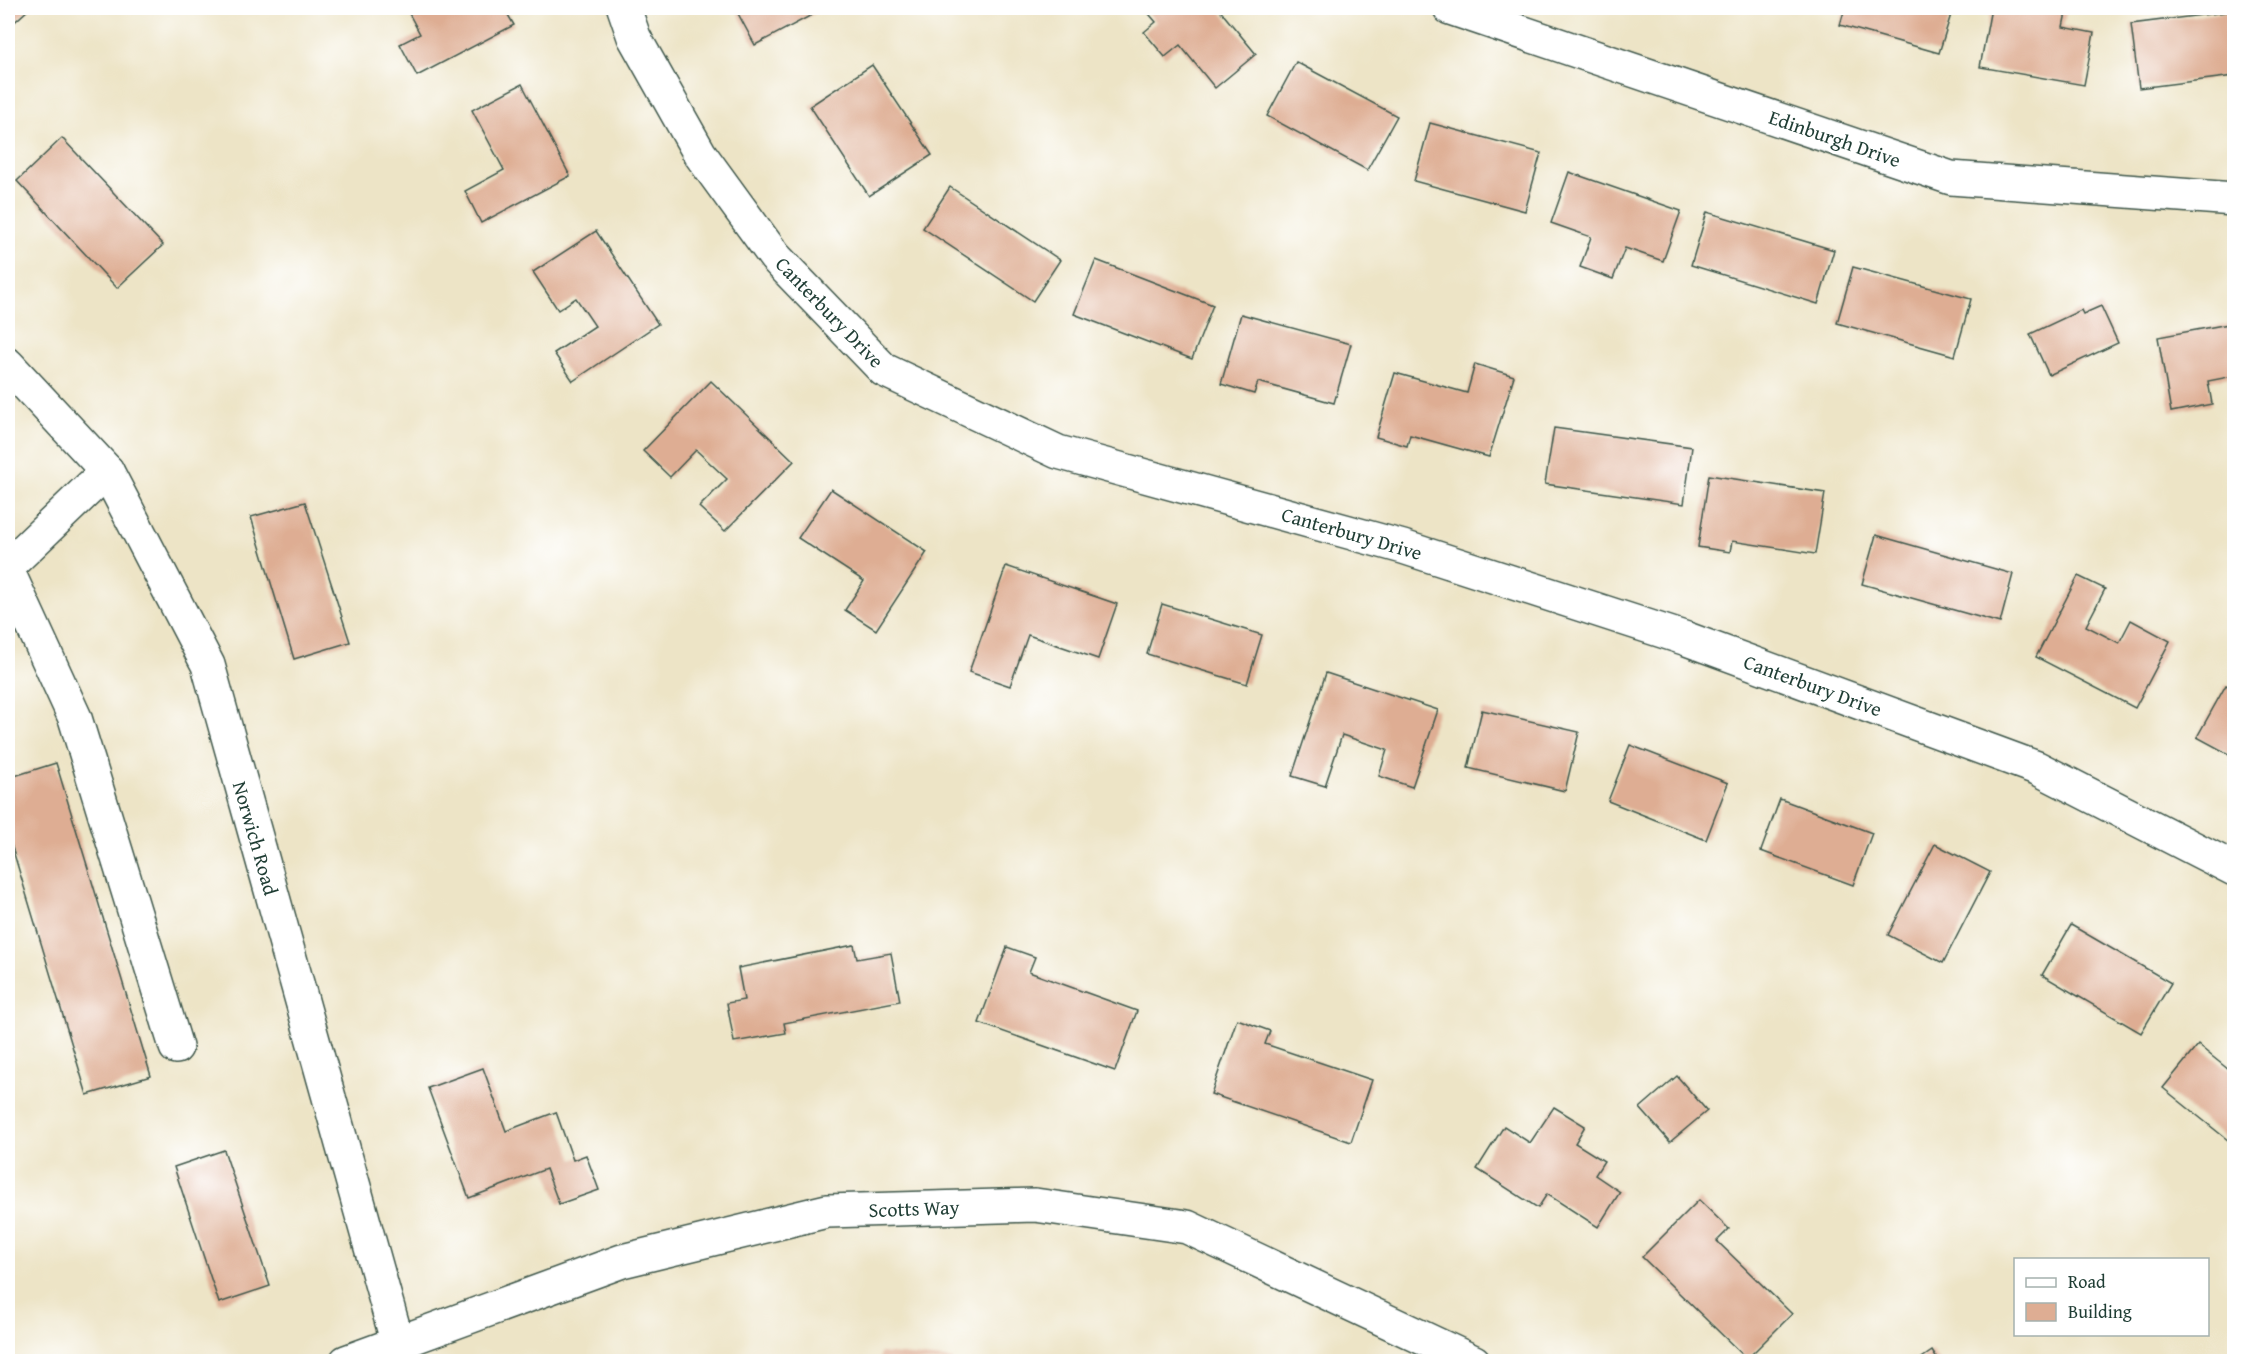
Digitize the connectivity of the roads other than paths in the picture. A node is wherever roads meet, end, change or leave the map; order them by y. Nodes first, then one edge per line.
1 (624, 8) edge
2 (1450, 8) edge
3 (2235, 199) edge
4 (8, 365) edge
5 (107, 471) junction
6 (8, 566) edge
7 (8, 572) edge
8 (2235, 869) edge
9 (176, 1047) dead end
10 (400, 1352) edge
11 (346, 1362) edge
12 (1474, 1362) edge

1 - 8 street, Canterbury Drive
2 - 3 street, Edinburgh Drive
4 - 5 street, Norwich Road
5 - 6 street
5 - 10 street, Norwich Road
7 - 9 street
10 - 11 street, Scotts Way
10 - 12 street, Scotts Way

